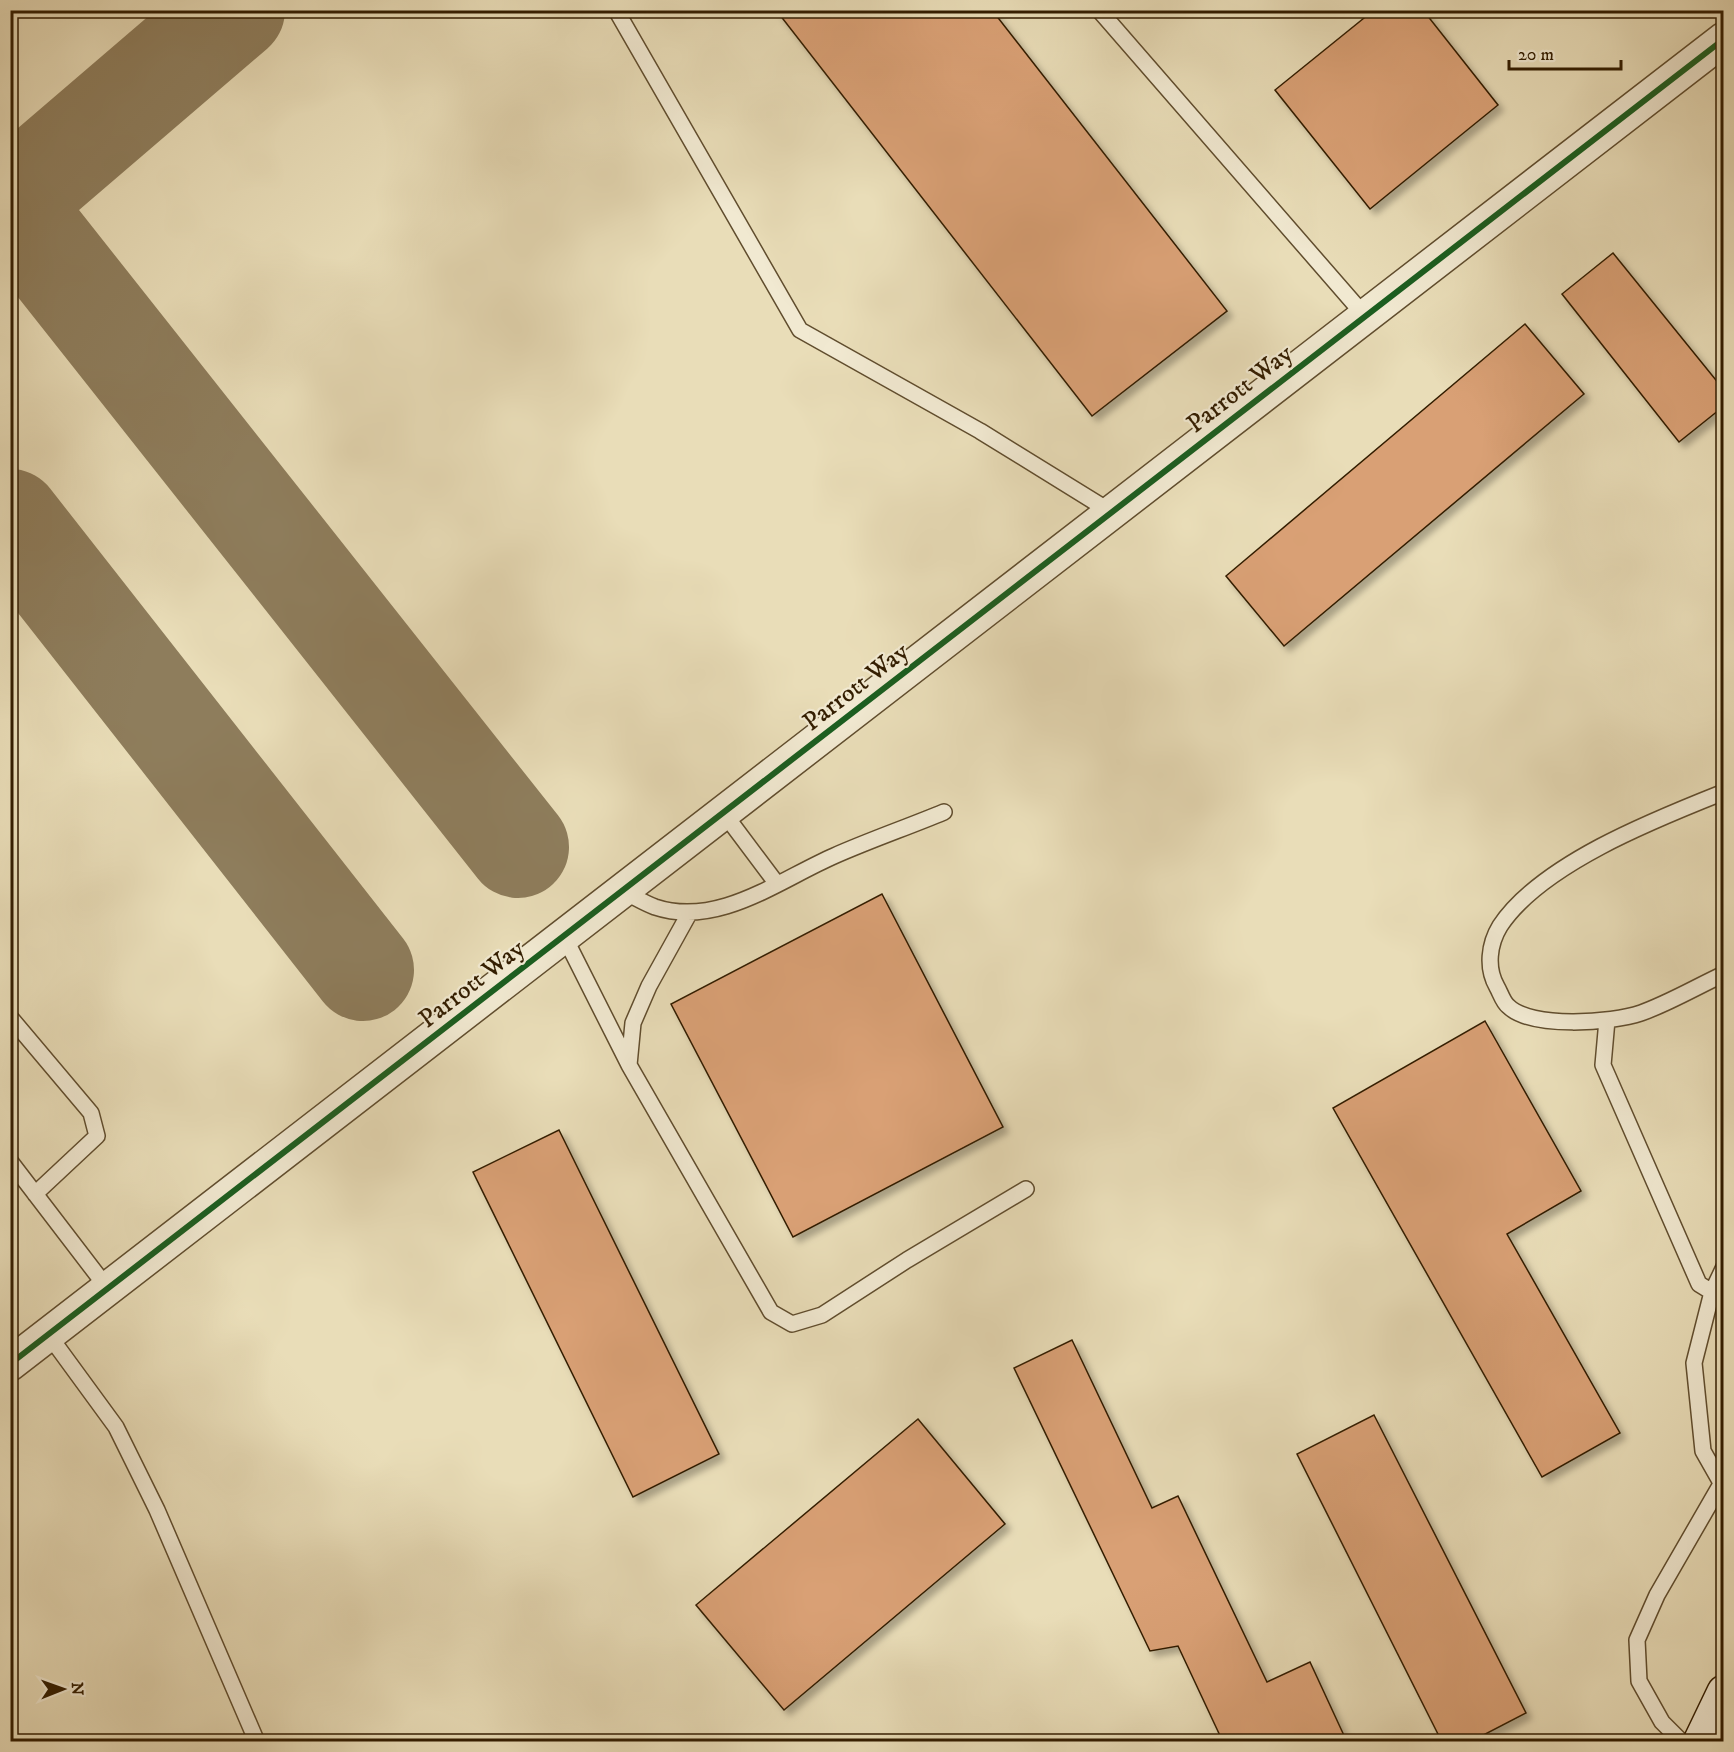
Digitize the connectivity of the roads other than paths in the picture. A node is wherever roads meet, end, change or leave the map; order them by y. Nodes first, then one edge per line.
1 (616, 10) edge
2 (1098, 10) edge
3 (1724, 39) edge
4 (1365, 316) junction
5 (1111, 512) junction
6 (1724, 792) edge
7 (723, 812) junction
8 (944, 812) dead end
9 (777, 884) junction
10 (622, 891) junction
11 (690, 912) junction
12 (564, 936) junction
13 (1724, 974) edge
14 (10, 1017) edge
15 (1607, 1020) junction
16 (629, 1065) junction
17 (10, 1161) edge
18 (1026, 1189) dead end
19 (35, 1194) junction
20 (1724, 1268) edge
21 (108, 1289) junction
22 (1712, 1292) junction
23 (48, 1334) junction
24 (10, 1364) edge
25 (1722, 1486) edge
26 (1724, 1692) edge
27 (257, 1742) edge
28 (1682, 1742) edge
29 (1700, 1742) edge

1 - 5 lane
2 - 4 lane
3 - 4 street, Parrott Way
4 - 5 street, Parrott Way
5 - 7 street, Parrott Way
6 - 15 lane
7 - 9 lane
7 - 10 street, Parrott Way
8 - 9 lane
9 - 11 lane
10 - 11 lane
10 - 12 street, Parrott Way
11 - 16 lane
12 - 16 lane
12 - 21 street, Parrott Way
13 - 15 lane
14 - 19 lane
15 - 22 lane
16 - 18 lane
17 - 19 lane
19 - 21 lane
20 - 22 lane
21 - 23 street, Parrott Way
22 - 25 lane
23 - 24 street, Parrott Way
23 - 27 lane
25 - 28 lane
26 - 29 street

